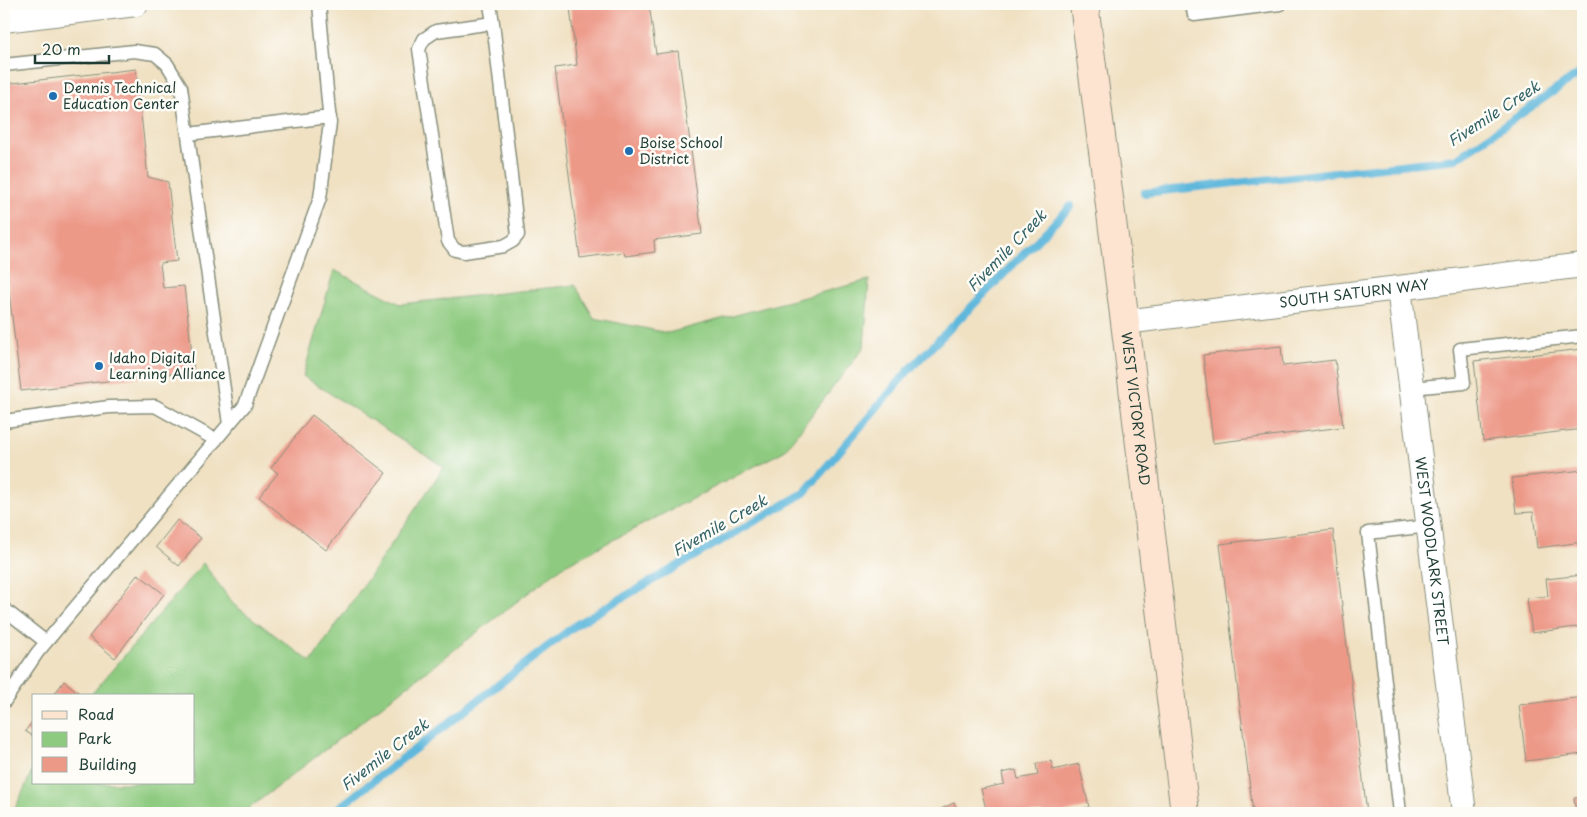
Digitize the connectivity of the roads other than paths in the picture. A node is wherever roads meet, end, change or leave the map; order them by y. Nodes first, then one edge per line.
1 (136, 4) edge
2 (319, 4) edge
3 (490, 4) edge
4 (1084, 4) edge
5 (1192, 4) edge
6 (1280, 4) edge
7 (4, 20) edge
8 (493, 23) junction
9 (4, 64) edge
10 (330, 117) junction
11 (188, 134) junction
12 (1583, 265) edge
13 (1399, 288) junction
14 (1126, 322) junction
15 (1583, 336) edge
16 (1411, 388) junction
17 (4, 421) edge
18 (228, 424) junction
19 (216, 440) junction
20 (1429, 526) junction
21 (4, 609) edge
22 (46, 642) junction
23 (4, 702) edge
24 (1185, 813) edge
25 (1400, 813) edge
26 (1464, 813) edge

1 - 7 street
2 - 10 lane
3 - 8 lane
4 - 14 main road, WEST VICTORY ROAD
5 - 6 lane
8 - 8 lane
9 - 11 lane
10 - 11 lane
10 - 18 lane
11 - 18 lane
12 - 13 street, SOUTH SATURN WAY
13 - 14 street, SOUTH SATURN WAY
13 - 16 street, WEST WOODLARK STREET
14 - 24 main road, WEST VICTORY ROAD
15 - 16 lane
16 - 20 street, WEST WOODLARK STREET
17 - 19 lane
18 - 19 lane
19 - 22 lane
20 - 25 lane
20 - 26 street, WEST WOODLARK STREET
21 - 22 lane
22 - 23 lane

